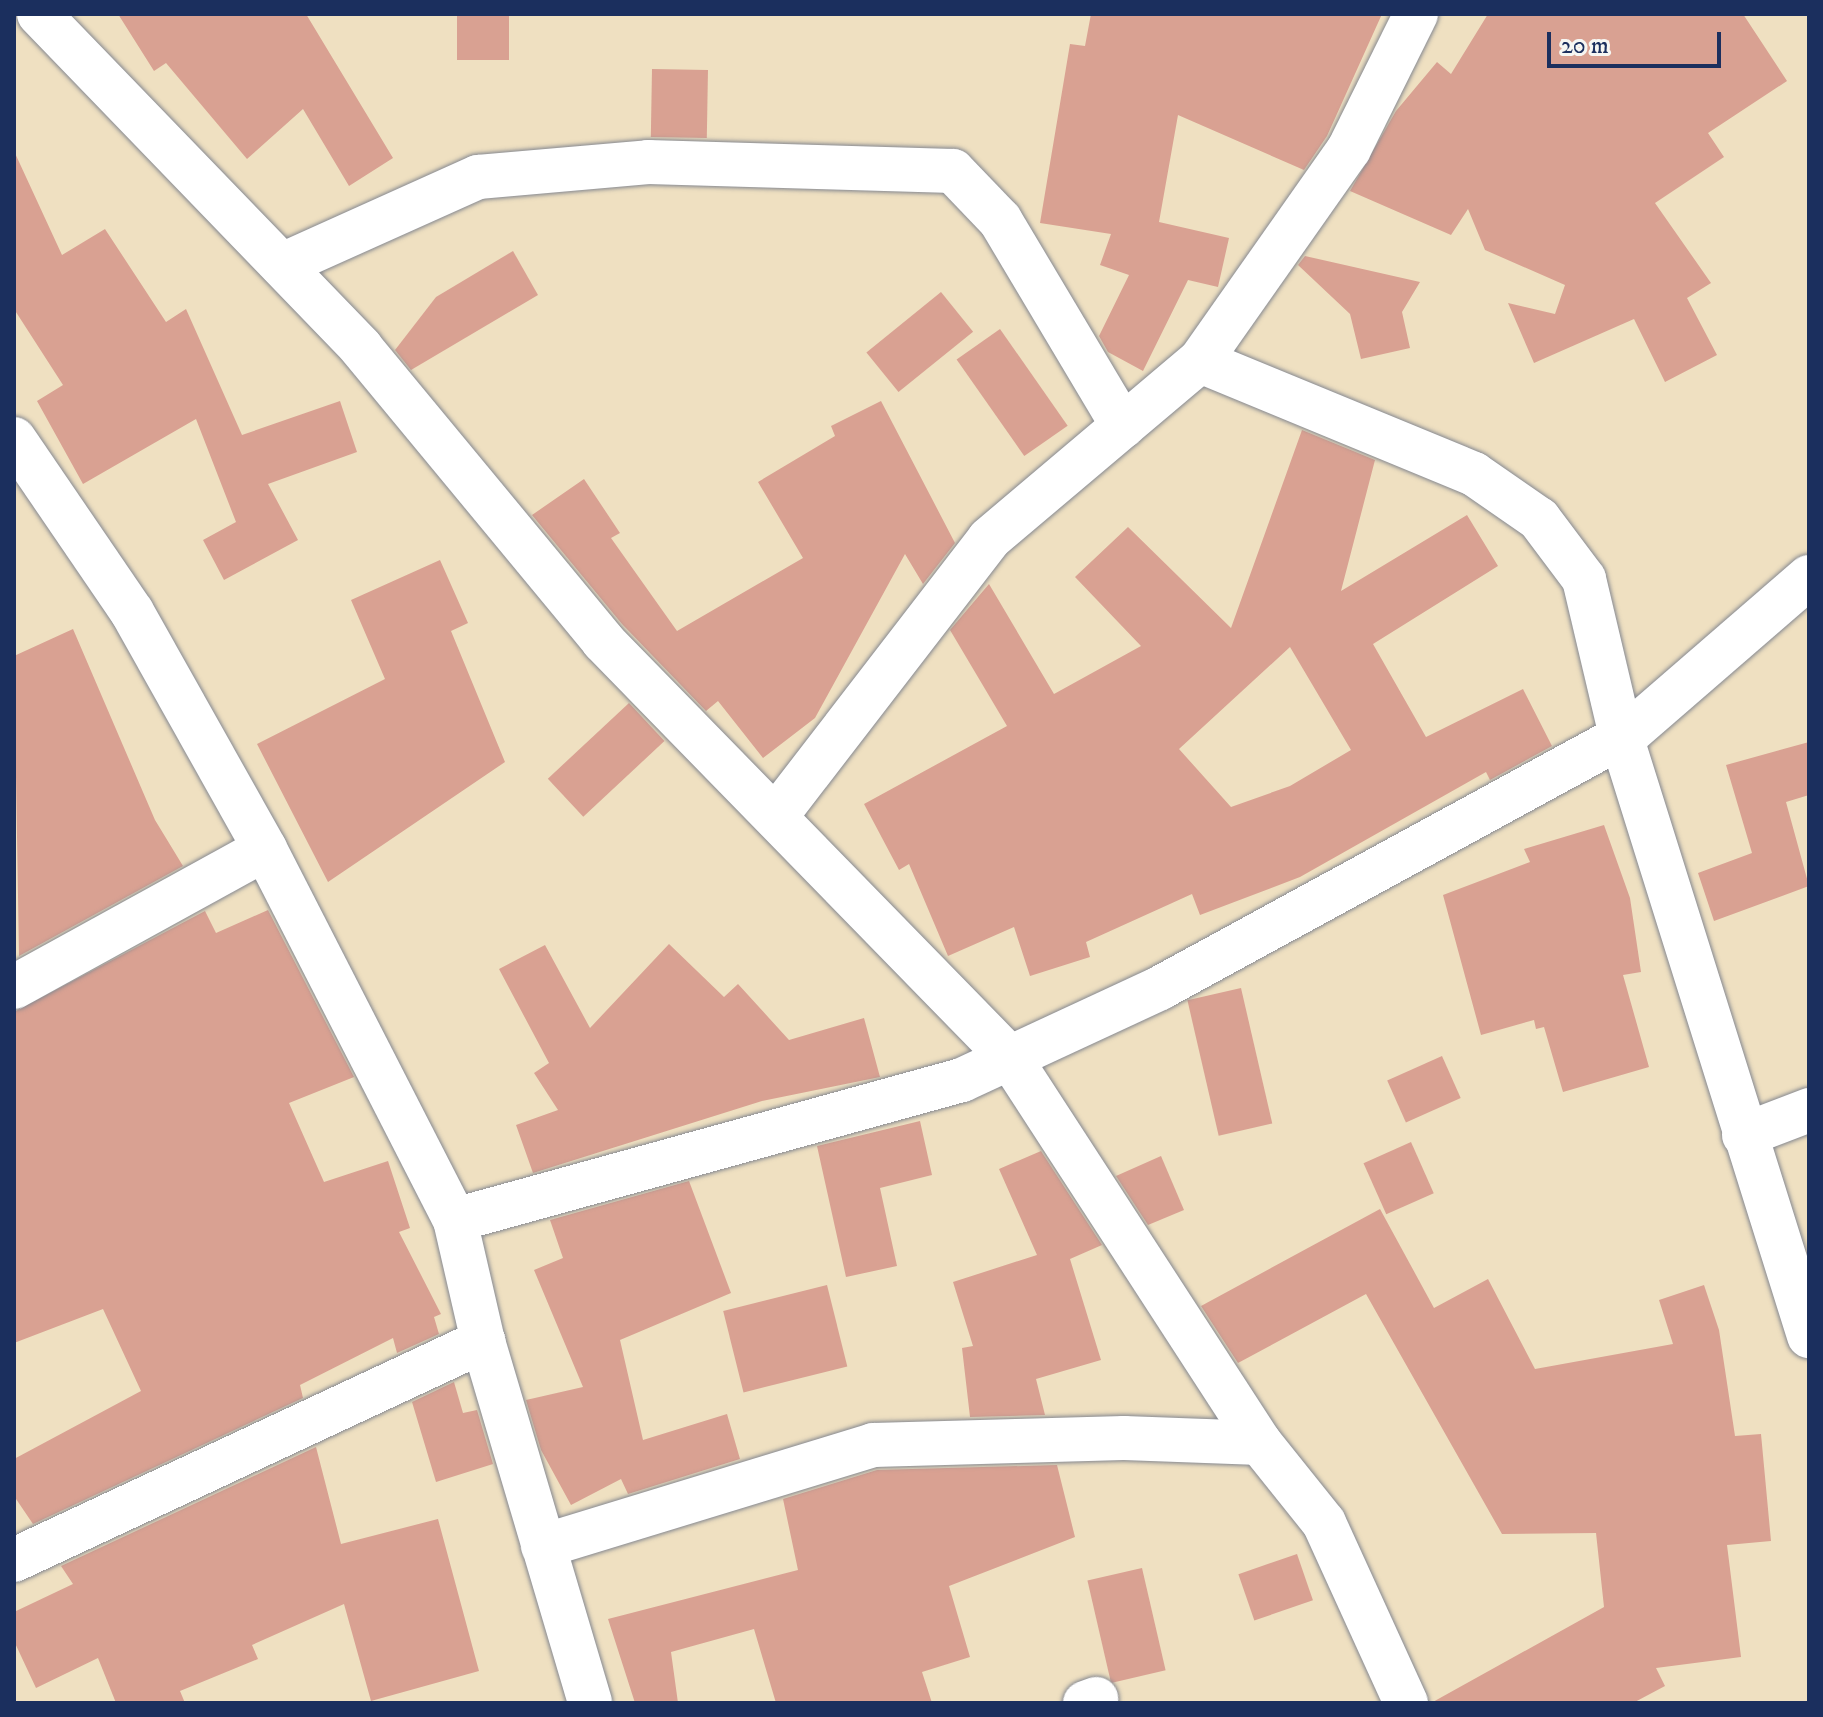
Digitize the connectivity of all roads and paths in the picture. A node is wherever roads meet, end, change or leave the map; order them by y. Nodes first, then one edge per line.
1 (39, 14) edge
2 (1416, 14) edge
3 (282, 265) junction
4 (1200, 361) junction
5 (1123, 426) junction
6 (14, 439) edge
7 (1809, 577) edge
8 (1621, 736) junction
9 (776, 816) junction
10 (265, 849) junction
11 (14, 987) edge
12 (1010, 1058) junction
13 (1809, 1110) edge
14 (1744, 1135) junction
15 (455, 1220) junction
16 (1809, 1336) edge
17 (483, 1341) junction
18 (1260, 1443) junction
19 (543, 1546) junction
20 (14, 1560) edge
21 (590, 1703) edge
22 (1406, 1703) edge

1 - 3 street
2 - 4 street
3 - 5 street
3 - 9 street
4 - 5 street
4 - 8 street
5 - 9 street
6 - 10 street
7 - 8 street
8 - 12 street
8 - 14 street
9 - 12 street
10 - 11 street
10 - 15 street
12 - 15 street
12 - 18 street
13 - 14 street
14 - 16 street
15 - 17 street
17 - 19 street
17 - 20 street
18 - 19 street
18 - 22 street
19 - 21 street

